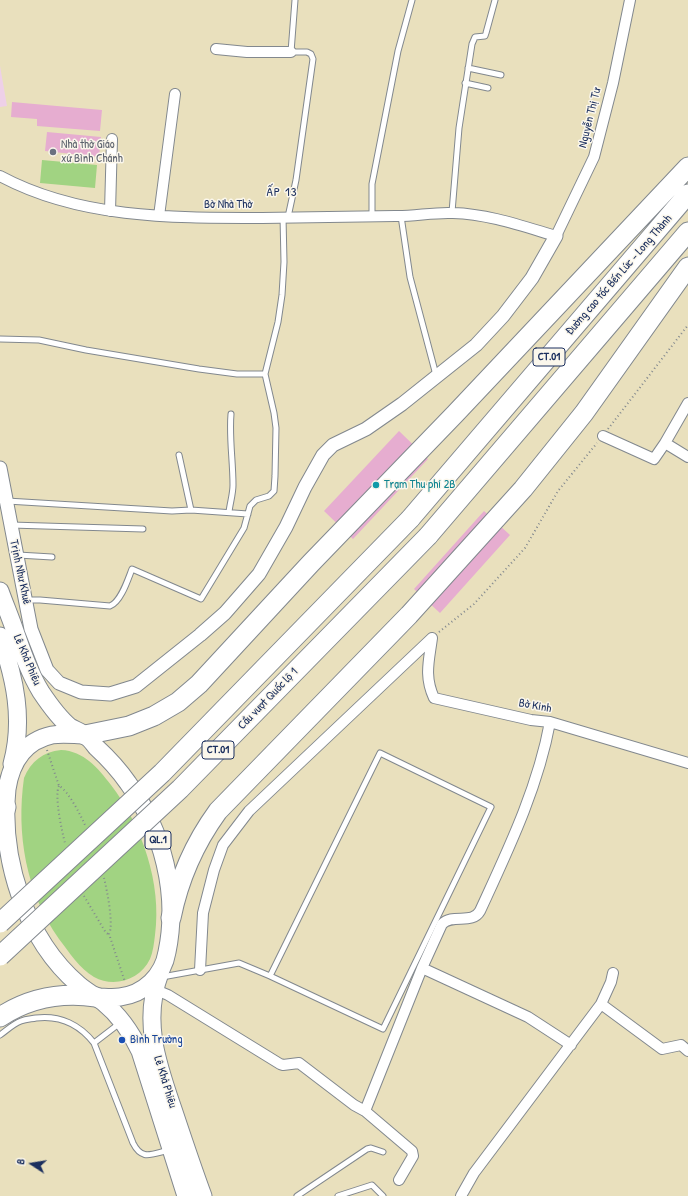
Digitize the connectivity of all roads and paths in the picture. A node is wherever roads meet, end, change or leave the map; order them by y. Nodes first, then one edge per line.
1 (295, 0) edge
2 (412, 0) edge
3 (495, 0) edge
4 (630, 0) edge
5 (216, 49) dead end
6 (291, 52) junction
7 (468, 68) junction
8 (500, 75) dead end
9 (465, 84) junction
10 (488, 88) dead end
11 (175, 94) dead end
12 (112, 139) dead end
13 (688, 167) edge
14 (0, 176) edge
15 (688, 194) edge
16 (110, 211) junction
17 (452, 212) junction
18 (160, 216) junction
19 (401, 216) junction
20 (285, 217) junction
21 (372, 217) junction
22 (688, 232) edge
23 (556, 236) junction
24 (688, 267) edge
25 (688, 325) edge
26 (0, 339) edge
27 (265, 374) junction
28 (436, 376) junction
29 (688, 403) edge
30 (231, 414) dead end
31 (603, 436) junction
32 (665, 443) junction
33 (179, 455) dead end
34 (688, 457) edge
35 (0, 468) edge
36 (6, 501) junction
37 (191, 510) junction
38 (229, 512) junction
39 (248, 514) junction
40 (410, 519) joint
41 (10, 525) junction
42 (143, 529) dead end
43 (428, 536) joint
44 (17, 555) junction
45 (52, 556) dead end
46 (0, 591) edge
47 (26, 600) junction
48 (6, 608) junction
49 (432, 638) junction
50 (6, 643) edge
51 (550, 722) junction
52 (86, 735) junction
53 (43, 738) junction
54 (688, 763) edge
55 (10, 774) junction
56 (59, 786) dead end
57 (6, 807) junction
58 (0, 829) edge
59 (171, 918) junction
60 (0, 923) edge
61 (109, 934) dead end
62 (0, 956) edge
63 (422, 968) junction
64 (200, 970) junction
65 (613, 973) dead end
66 (270, 976) junction
67 (159, 977) junction
68 (130, 995) junction
69 (96, 997) junction
70 (601, 1004) junction
71 (0, 1017) edge
72 (122, 1021) junction
73 (0, 1035) edge
74 (94, 1043) junction
75 (571, 1045) junction
76 (688, 1051) edge
77 (365, 1111) junction
78 (171, 1149) junction
79 (383, 1152) dead end
80 (399, 1180) dead end
81 (186, 1196) edge
82 (202, 1196) edge
83 (297, 1196) edge
84 (338, 1196) edge
85 (383, 1196) edge
86 (461, 1196) edge

1 - 6 lane
2 - 21 lane
3 - 7 lane
4 - 23 street, Nguyễn Thị Tư
5 - 6 street
6 - 20 lane
7 - 8 lane
7 - 9 lane
9 - 10 lane
9 - 17 lane
11 - 18 street
12 - 16 street
13 - 52 highway
14 - 16 street, Bờ Nhà Thờ
15 - 40 highway, Đường cao tốc Bến Lức - Long Thành / CT.01
16 - 18 street, Bờ Nhà Thờ
17 - 19 street, Bờ Nhà Thờ
17 - 23 street, Bờ Nhà Thờ
18 - 20 street, Bờ Nhà Thờ
19 - 21 street, Bờ Nhà Thờ
19 - 28 lane
20 - 21 street, Bờ Nhà Thờ
20 - 27 lane
22 - 43 highway, Đường cao tốc Bến Lức - Long Thành / CT.01
23 - 28 street, Trịnh Như Khuê
24 - 59 highway
25 - 31 path
26 - 27 lane
27 - 39 lane
28 - 50 street, Trịnh Như Khuê
29 - 32 street
30 - 38 lane
31 - 32 street
31 - 49 path
32 - 34 street
33 - 37 lane
35 - 36 street, Trịnh Như Khuê
36 - 37 lane
36 - 41 street, Trịnh Như Khuê
37 - 38 lane
38 - 39 lane
39 - 47 lane
40 - 60 highway, Cầu vượt Quốc lộ 1 / CT.01, bridge
41 - 42 lane
41 - 44 street, Trịnh Như Khuê
43 - 62 highway, Cầu vượt Quốc lộ 1 / CT.01, bridge
44 - 45 lane
44 - 47 street, Trịnh Như Khuê
46 - 48 highway, Lê Khả Phiêu / QL.1
47 - 48 street
47 - 50 street, Trịnh Như Khuê
48 - 50 highway, Lê Khả Phiêu / QL.1
49 - 51 street, Bờ Kinh
49 - 64 street
50 - 52 highway, Lê Khả Phiêu / QL.1
50 - 55 highway, Lê Khả Phiêu / QL.1
51 - 54 street, Bờ Kinh
51 - 63 street
52 - 53 highway, QL.1
52 - 59 highway, QL.1
53 - 55 highway, QL.1
53 - 56 path
55 - 57 highway, QL.1
57 - 58 highway
57 - 69 highway, QL.1
59 - 67 highway, QL.1
61 - 68 path
63 - 75 street
63 - 77 street
64 - 66 lane
64 - 67 lane
65 - 70 street
66 - 66 lane
67 - 68 highway, QL.1
67 - 77 street
67 - 82 highway, Lê Khả Phiêu / QL.1
68 - 69 highway, QL.1
69 - 71 highway
69 - 72 highway, Lê Khả Phiêu / QL.1
70 - 75 street
70 - 76 street
72 - 74 lane
72 - 78 highway, Lê Khả Phiêu / QL.1
73 - 74 lane
74 - 78 lane
75 - 86 street
77 - 80 street
78 - 81 highway, Lê Khả Phiêu / QL.1
79 - 83 lane
84 - 85 lane

